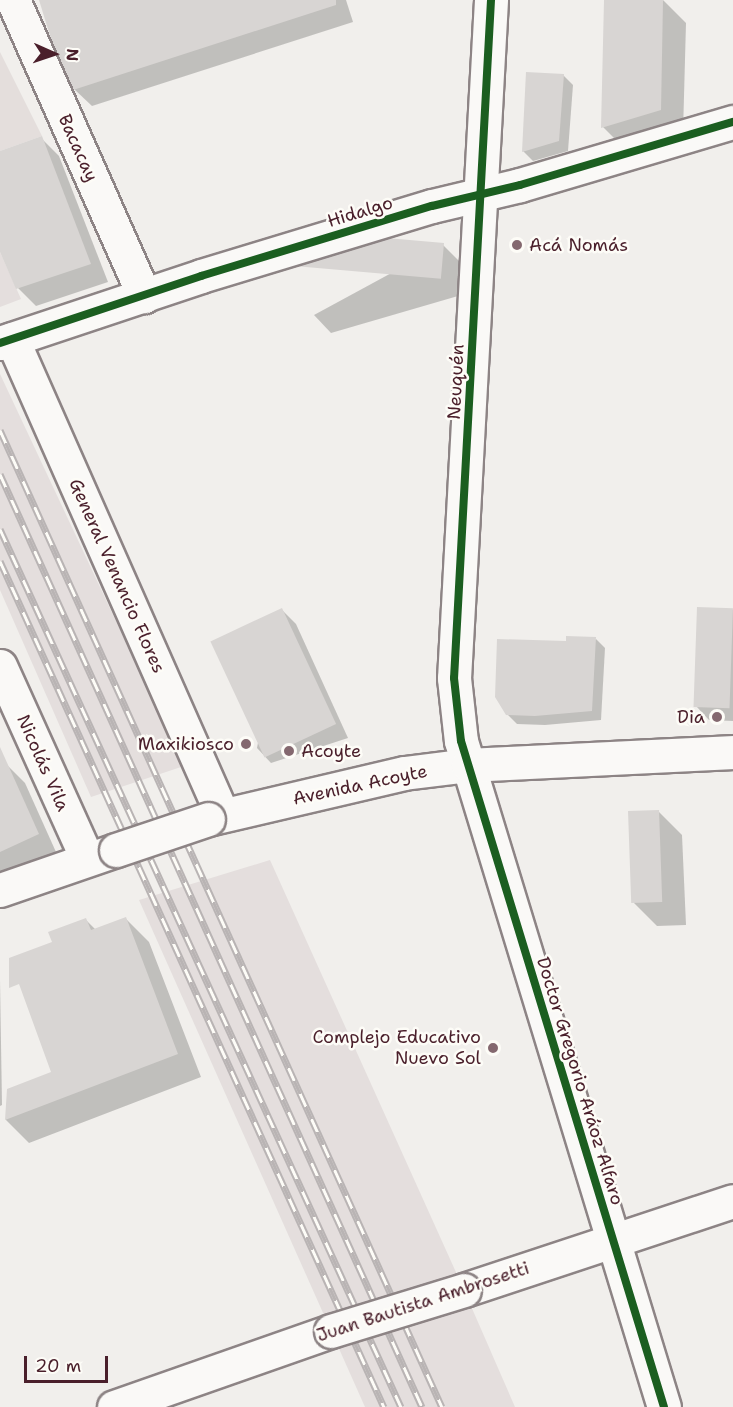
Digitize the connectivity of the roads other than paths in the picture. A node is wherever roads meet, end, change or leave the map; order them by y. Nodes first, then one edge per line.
1 (12, 0) edge
2 (490, 0) edge
3 (733, 122) edge
4 (481, 195) junction
5 (144, 296) junction
6 (6, 341) edge
7 (0, 666) edge
8 (733, 752) edge
9 (468, 765) junction
10 (215, 817) junction
11 (102, 855) junction
12 (0, 890) edge
13 (733, 1201) edge
14 (614, 1239) junction
15 (114, 1407) edge
16 (664, 1407) edge

1 - 5 street, Bacacay
2 - 4 street, Neuquén
3 - 4 street, Hidalgo
4 - 5 street, Hidalgo
4 - 9 street, Neuquén
5 - 6 street, Hidalgo
6 - 10 street, General Venancio Flores
7 - 11 street, Nicolás Vila
8 - 9 street, Avenida Acoyte
9 - 10 street, Avenida Acoyte
9 - 14 street, Doctor Gregorio Aráoz Alfaro
10 - 11 street, Avenida Acoyte, bridge
11 - 12 street, Avenida Acoyte
13 - 14 street, Juan Bautista Ambrosetti
14 - 15 street, Juan Bautista Ambrosetti, bridge
14 - 16 street, Doctor Gregorio Aráoz Alfaro

